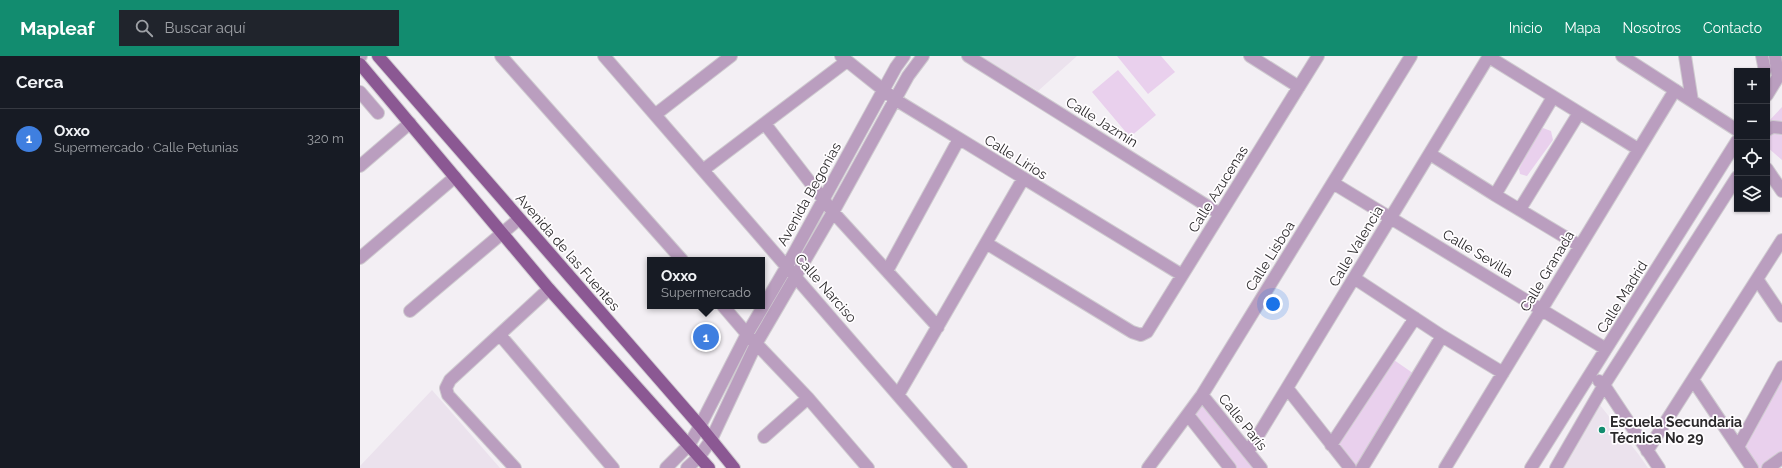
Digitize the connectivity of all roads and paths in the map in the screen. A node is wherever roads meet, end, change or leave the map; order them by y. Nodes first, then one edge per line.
1 (378, 56) edge
2 (501, 56) edge
3 (731, 56) edge
4 (904, 56) edge
5 (922, 56) edge
6 (968, 56) edge
7 (1250, 56) edge
8 (1318, 56) edge
9 (1412, 56) edge
10 (1622, 56) edge
11 (1685, 56) edge
12 (1762, 56) edge
13 (1775, 56) edge
14 (608, 57) edge
15 (1489, 57) edge
16 (844, 58) edge
17 (1764, 68) edge
18 (362, 71) edge
19 (1299, 87) junction
20 (1770, 87) edge
21 (884, 90) junction
22 (1675, 90) junction
23 (360, 92) edge
24 (1553, 97) junction
25 (896, 100) junction
26 (1692, 101) junction
27 (378, 113) dead end
28 (1579, 113) junction
29 (656, 114) junction
30 (410, 123) junction
31 (765, 124) junction
32 (1734, 128) edge
33 (1770, 128) edge
34 (1782, 128) edge
35 (959, 139) junction
36 (1734, 146) edge
37 (1638, 149) junction
38 (1430, 154) junction
39 (360, 166) edge
40 (703, 170) junction
41 (1770, 173) edge
42 (455, 177) junction
43 (1023, 179) junction
44 (1334, 182) junction
45 (1734, 183) edge
46 (1782, 191) edge
47 (1495, 195) junction
48 (824, 200) junction
49 (1520, 209) junction
50 (833, 212) junction
51 (1220, 214) junction
52 (1391, 218) junction
53 (519, 219) junction
54 (503, 232) junction
55 (1782, 240) edge
56 (986, 243) junction
57 (1580, 246) junction
58 (679, 257) edge
59 (360, 258) edge
60 (787, 266) junction
61 (887, 271) junction
62 (1182, 276) junction
63 (796, 277) junction
64 (1354, 278) junction
65 (1757, 280) junction
66 (549, 289) junction
67 (765, 303) edge
68 (726, 309) edge
69 (762, 309) edge
70 (1542, 310) junction
71 (410, 311) dead end
72 (1782, 316) edge
73 (1414, 318) junction
74 (938, 327) junction
75 (747, 334) junction
76 (500, 335) junction
77 (1442, 336) junction
78 (756, 344) junction
79 (1606, 349) junction
80 (1782, 367) edge
81 (1503, 373) junction
82 (1590, 374) junction
83 (1693, 380) junction
84 (1604, 385) junction
85 (1287, 388) junction
86 (898, 395) junction
87 (1202, 395) junction
88 (808, 398) junction
89 (1188, 415) junction
90 (700, 426) junction
91 (764, 437) dead end
92 (710, 440) junction
93 (1331, 444) junction
94 (689, 445) junction
95 (1738, 447) junction
96 (1647, 451) junction
97 (1248, 452) junction
98 (699, 457) junction
99 (1782, 458) edge
100 (861, 465) edge
101 (515, 468) edge
102 (613, 468) edge
103 (666, 468) edge
104 (687, 468) edge
105 (708, 468) edge
106 (734, 468) edge
107 (961, 468) edge
108 (1148, 468) edge
109 (1230, 468) edge
110 (1261, 468) edge
111 (1350, 468) edge
112 (1362, 468) edge
113 (1445, 468) edge
114 (1531, 468) edge
115 (1556, 468) edge
116 (1660, 468) edge
117 (1752, 468) edge
118 (1768, 468) edge

1 - 53 main road, Avenida de las Fuentes
2 - 58 street
3 - 29 street
4 - 21 street, Avenida Begonias
5 - 25 street, Avenida Begonias
6 - 51 street, Calle Jazmín
7 - 19 street
8 - 19 street, Calle Azucenas
9 - 44 street, Calle Lisboa
10 - 22 street
11 - 26 street
12 - 17 street
13 - 20 street
14 - 29 street, Calle Narciso
15 - 24 street
15 - 38 street, Calle Valencia
16 - 21 street, Calle Lirios
16 - 31 street
18 - 30 main road
19 - 51 street, Calle Azucenas
21 - 25 street, Calle Lirios
21 - 48 street, Avenida Begonias
22 - 26 street
22 - 37 street, Calle Granada
23 - 27 street
24 - 28 street
24 - 47 street
25 - 35 street, Calle Lirios
25 - 50 street, Avenida Begonias
26 - 32 street
28 - 37 street
28 - 49 street
29 - 40 street, Calle Narciso
30 - 39 street
30 - 42 main road
31 - 40 street
31 - 48 street
33 - 34 street
35 - 43 street, Calle Lirios
35 - 61 street
36 - 79 street, Calle Madrid
37 - 57 street, Calle Granada
38 - 47 street
38 - 52 street, Calle Valencia
40 - 60 street, Calle Narciso
41 - 46 street
42 - 54 main road
42 - 59 street
43 - 56 street
43 - 62 street, Calle Lirios
44 - 52 street, Calle Sevilla
44 - 87 street, Calle Lisboa
45 - 84 street
47 - 49 street
48 - 50 street
48 - 60 street, Avenida Begonias
49 - 57 street
50 - 61 street
50 - 63 street, Avenida Begonias
51 - 62 street, Calle Azucenas
52 - 64 street, Calle Valencia
52 - 70 street, Calle Sevilla
53 - 54 street
53 - 90 main road, Avenida de las Fuentes
54 - 66 main road
54 - 71 street
55 - 65 street
56 - 62 street, Calle Azucenas
56 - 74 street
57 - 70 street, Calle Granada
60 - 63 street, Calle Narciso
60 - 67 street, Avenida Begonias
61 - 74 street
63 - 78 street, Avenida Begonias
63 - 86 street, Calle Narciso
64 - 73 street
64 - 85 street, Calle Valencia
65 - 72 street
65 - 83 street
66 - 76 street
66 - 94 main road
68 - 75 street
69 - 75 street, Avenida Begonias
70 - 79 street, Calle Sevilla
70 - 81 street, Calle Granada
73 - 77 street
73 - 93 street
74 - 86 street
75 - 78 street
75 - 90 street, Avenida Begonias
76 - 101 street
76 - 102 street
77 - 81 street
77 - 112 street
78 - 88 street
78 - 92 street, Avenida Begonias
79 - 82 street, Calle Madrid
80 - 95 street
81 - 113 street, Calle Granada
82 - 84 street
82 - 114 street, Calle Madrid
83 - 95 street
83 - 96 street
84 - 96 street
84 - 115 street
85 - 93 street
85 - 97 street, Calle Valencia
86 - 107 street, Calle Narciso
87 - 89 street, Calle Lisboa
87 - 97 street, Calle París
88 - 91 street
88 - 100 street
89 - 108 street, Calle Lisboa
89 - 109 street
90 - 92 main road, Avenida de las Fuentes
90 - 94 street, Avenida Begonias
92 - 98 street, Avenida Begonias
92 - 106 main road, Avenida de las Fuentes
93 - 111 street
94 - 98 main road
94 - 103 street, Avenida Begonias
95 - 117 street
96 - 116 street
97 - 110 street, Calle París
98 - 104 street, Avenida Begonias
98 - 105 main road
99 - 118 street

